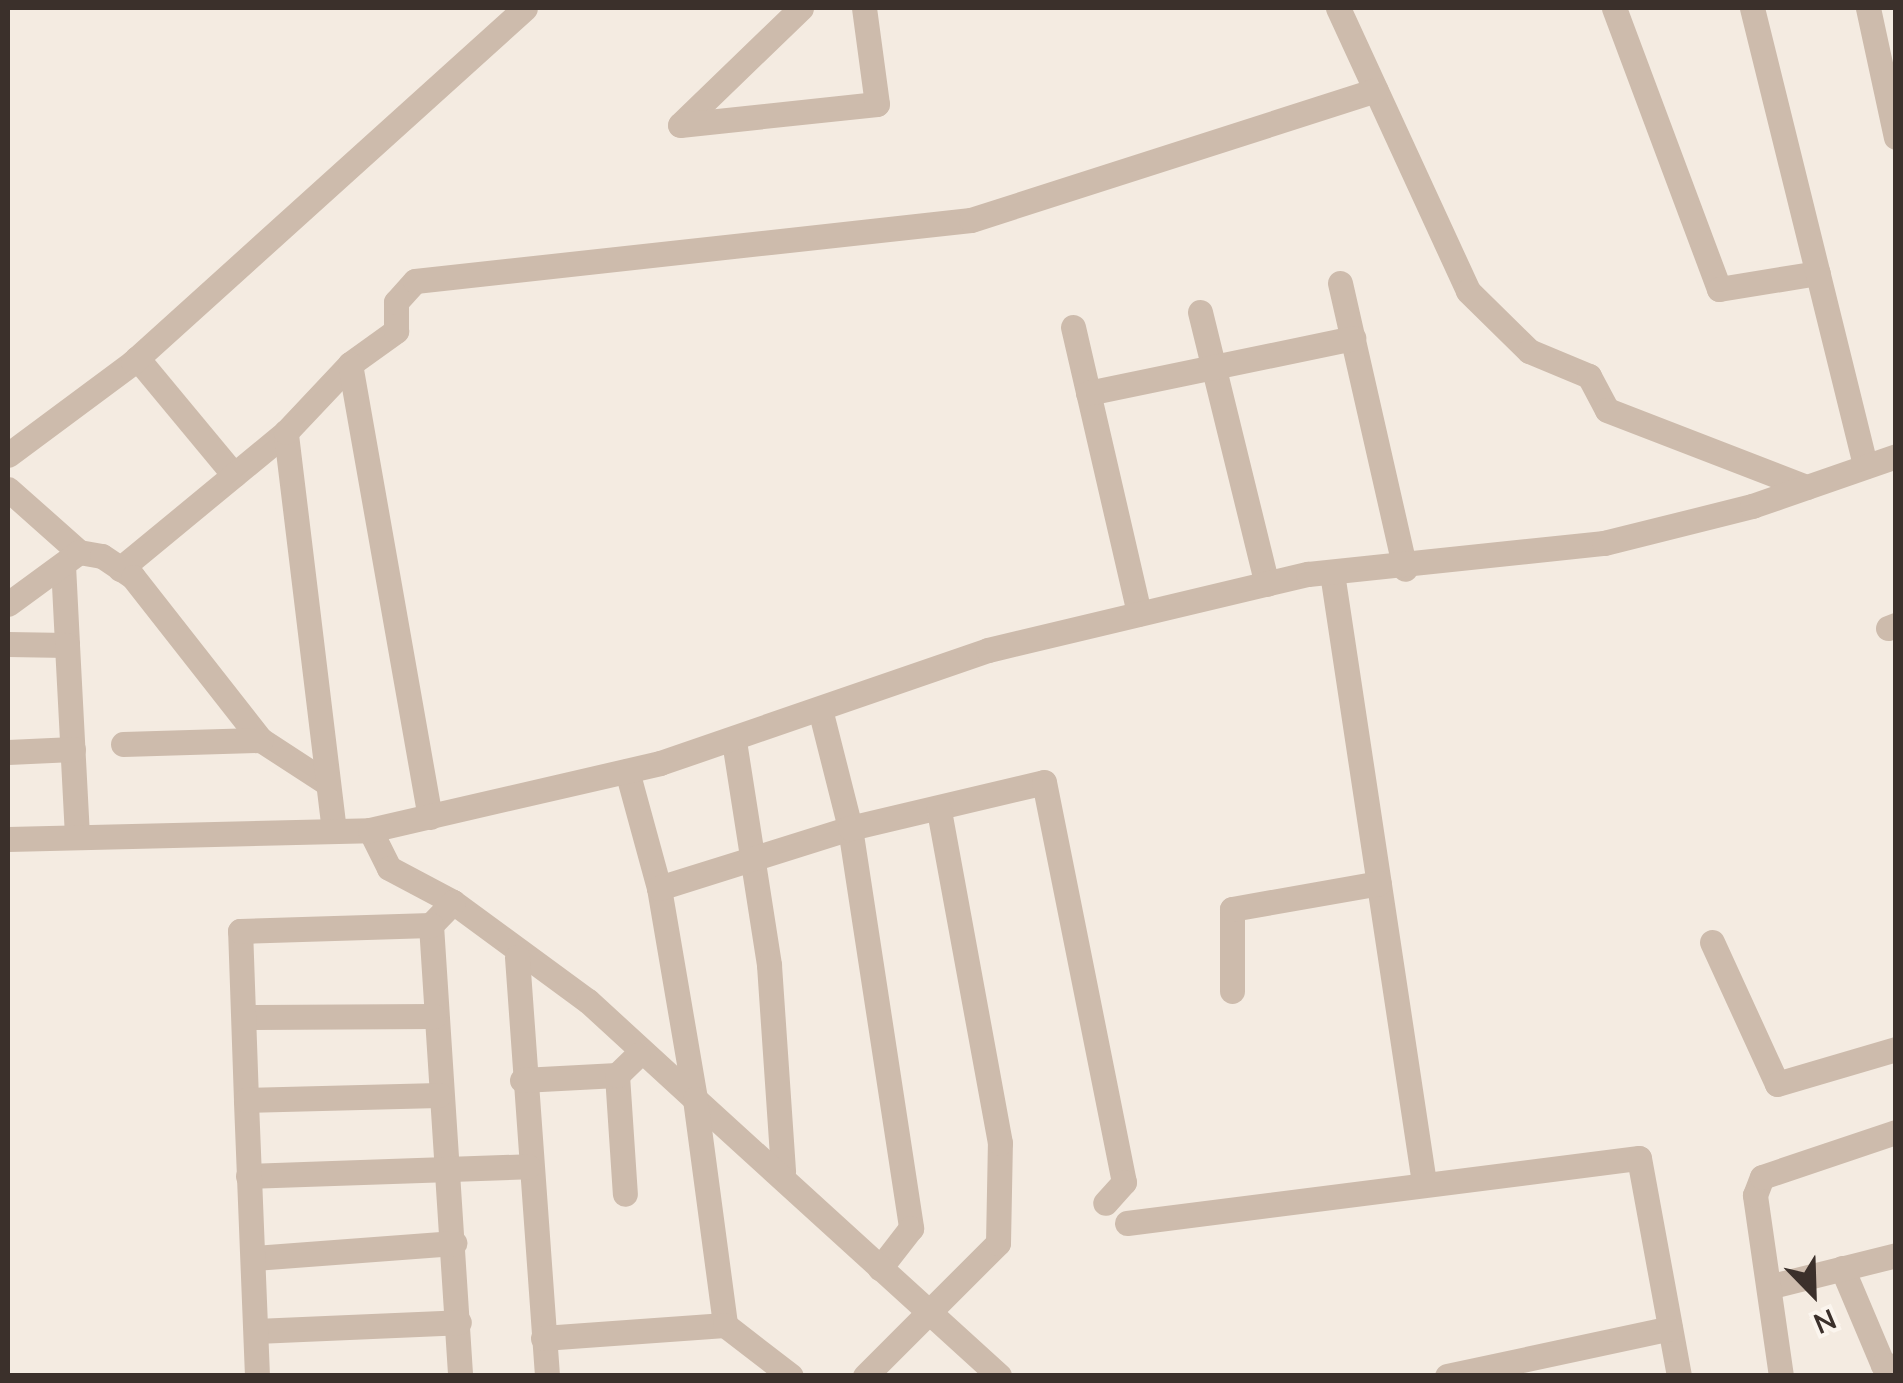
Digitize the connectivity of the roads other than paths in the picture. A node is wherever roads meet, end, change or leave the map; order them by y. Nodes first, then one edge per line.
1 (525, 8) edge
2 (800, 8) edge
3 (864, 8) edge
4 (1338, 8) edge
5 (1614, 8) edge
6 (1752, 8) edge
7 (1868, 8) edge
8 (1376, 90) junction
9 (1896, 137) edge
10 (1818, 274) junction
11 (1340, 283) dead end
12 (1200, 312) dead end
13 (1073, 327) dead end
14 (1352, 338) junction
15 (137, 358) junction
16 (350, 364) junction
17 (1214, 368) junction
18 (1088, 392) junction
19 (286, 432) junction
20 (8, 455) edge
21 (1895, 457) edge
22 (1865, 466) junction
23 (234, 475) junction
24 (1807, 487) junction
25 (8, 488) edge
26 (71, 558) junction
27 (120, 569) junction
28 (1406, 570) junction
29 (1332, 573) junction
30 (1267, 584) junction
31 (8, 604) edge
32 (1139, 614) junction
33 (8, 644) edge
34 (68, 645) junction
35 (821, 713) junction
36 (261, 740) junction
37 (734, 741) junction
38 (123, 744) dead end
39 (73, 749) junction
40 (8, 752) edge
41 (628, 772) junction
42 (328, 783) junction
43 (940, 809) junction
44 (430, 817) junction
45 (850, 828) junction
46 (334, 830) junction
47 (370, 830) junction
48 (77, 837) junction
49 (8, 839) edge
50 (756, 862) junction
51 (1379, 883) junction
52 (659, 888) junction
53 (452, 902) junction
54 (431, 926) junction
55 (1712, 942) dead end
56 (518, 957) junction
57 (1232, 991) dead end
58 (434, 1016) junction
59 (245, 1017) junction
60 (1896, 1049) edge
61 (638, 1055) junction
62 (617, 1074) junction
63 (522, 1080) junction
64 (439, 1094) junction
65 (695, 1099) junction
66 (246, 1100) junction
67 (1896, 1132) edge
68 (528, 1166) junction
69 (447, 1168) junction
70 (783, 1172) junction
71 (248, 1176) junction
72 (1424, 1182) junction
73 (625, 1194) dead end
74 (1104, 1203) dead end
75 (1127, 1223) dead end
76 (454, 1244) junction
77 (1896, 1255) edge
78 (254, 1258) junction
79 (880, 1268) junction
80 (1842, 1268) junction
81 (1772, 1286) junction
82 (932, 1316) junction
83 (459, 1322) junction
84 (725, 1324) junction
85 (1670, 1328) junction
86 (256, 1331) junction
87 (543, 1338) junction
88 (1888, 1369) edge
89 (257, 1376) edge
90 (460, 1376) edge
91 (547, 1376) edge
92 (790, 1376) edge
93 (864, 1376) edge
94 (999, 1376) edge
95 (1447, 1376) edge
96 (1678, 1376) edge
97 (1781, 1376) edge

1 - 15 street
2 - 3 street
4 - 8 street
5 - 10 street
6 - 10 street
7 - 9 street
8 - 16 street
8 - 24 street
10 - 22 street
11 - 14 street
12 - 17 street
13 - 18 street
14 - 17 street
14 - 28 street
15 - 20 street
15 - 23 street
16 - 19 street
16 - 44 street
17 - 18 street
17 - 30 street
18 - 32 street
19 - 23 street
19 - 42 street
21 - 22 street
22 - 24 street
23 - 27 street
24 - 28 street
25 - 26 street
26 - 27 street
26 - 31 street
26 - 34 street
27 - 36 street
28 - 29 street
29 - 30 street
29 - 51 street
30 - 32 street
32 - 35 street
33 - 34 street
34 - 39 street
35 - 37 street
35 - 45 street
36 - 38 street
36 - 42 street
37 - 41 street
37 - 50 street
39 - 40 street
39 - 48 street
41 - 44 street
41 - 52 street
42 - 46 street
43 - 45 street
43 - 74 street
43 - 82 street
44 - 47 street
45 - 50 street
45 - 79 street
46 - 47 street
46 - 48 street
47 - 53 street
48 - 49 street
50 - 52 street
50 - 70 street
51 - 57 street
51 - 72 street
52 - 65 street
53 - 54 street
53 - 56 street
54 - 58 street
54 - 59 street
55 - 60 street
56 - 61 street
56 - 63 street
58 - 59 street
58 - 64 street
59 - 66 street
61 - 62 street
61 - 65 street
62 - 63 street
62 - 73 street
63 - 68 street
64 - 66 street
64 - 69 street
65 - 70 street
65 - 84 street
66 - 71 street
67 - 81 street
68 - 69 street
68 - 87 street
69 - 71 street
69 - 76 street
70 - 79 street
71 - 78 street
72 - 75 street
72 - 85 street
76 - 78 street
76 - 83 street
77 - 80 street
78 - 86 street
79 - 82 street
80 - 81 street
80 - 88 street
81 - 97 street
82 - 93 street
82 - 94 street
83 - 86 street
83 - 90 street
84 - 87 street
84 - 92 street
85 - 95 street
85 - 96 street
86 - 89 street
87 - 91 street

